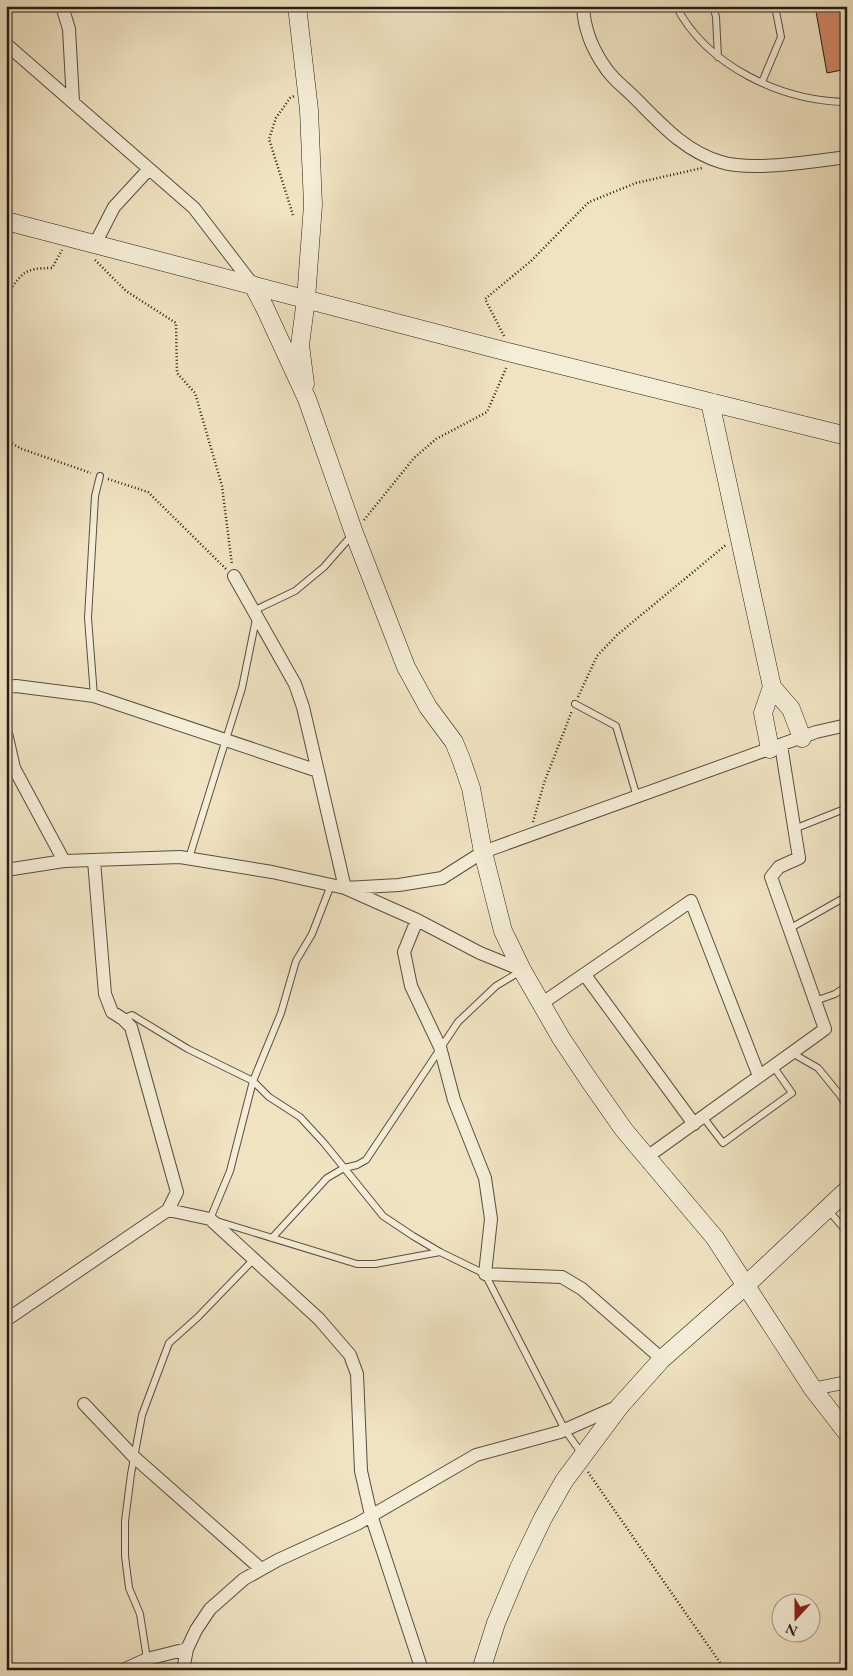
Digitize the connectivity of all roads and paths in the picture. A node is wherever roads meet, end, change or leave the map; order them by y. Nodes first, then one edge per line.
1 (62, 6) edge
2 (297, 6) edge
3 (583, 6) edge
4 (676, 6) edge
5 (713, 6) edge
6 (775, 6) edge
7 (6, 44) edge
8 (718, 57) junction
9 (762, 82) junction
10 (307, 88) junction
11 (73, 102) junction
12 (847, 102) edge
13 (847, 157) edge
14 (722, 163) junction
15 (149, 169) junction
16 (294, 215) dead end
17 (6, 221) edge
18 (69, 238) junction
19 (94, 251) junction
20 (253, 285) junction
21 (6, 295) edge
22 (306, 299) junction
23 (512, 353) junction
24 (306, 399) junction
25 (710, 402) junction
26 (847, 436) edge
27 (6, 440) edge
28 (100, 476) junction
29 (354, 533) junction
30 (739, 534) junction
31 (234, 576) junction
32 (255, 614) junction
33 (6, 687) edge
34 (772, 687) junction
35 (94, 696) junction
36 (575, 704) junction
37 (847, 725) edge
38 (6, 733) edge
39 (802, 738) junction
40 (226, 740) junction
41 (776, 747) junction
42 (318, 771) junction
43 (637, 797) junction
44 (847, 808) edge
45 (794, 829) junction
46 (529, 835) junction
47 (482, 852) junction
48 (189, 858) junction
49 (64, 861) junction
50 (94, 861) junction
51 (6, 870) edge
52 (331, 885) junction
53 (345, 888) junction
54 (847, 896) edge
55 (417, 920) junction
56 (789, 929) junction
57 (522, 970) junction
58 (585, 975) junction
59 (847, 986) edge
60 (815, 1001) junction
61 (541, 1004) junction
62 (123, 1019) junction
63 (440, 1047) junction
64 (791, 1053) junction
65 (773, 1066) junction
66 (759, 1076) junction
67 (253, 1082) junction
68 (847, 1107) edge
69 (698, 1121) junction
70 (647, 1158) junction
71 (344, 1168) junction
72 (847, 1190) edge
73 (827, 1209) junction
74 (168, 1210) junction
75 (210, 1219) junction
76 (847, 1232) edge
77 (272, 1238) junction
78 (440, 1252) junction
79 (254, 1259) junction
80 (486, 1274) junction
81 (745, 1286) junction
82 (6, 1320) edge
83 (662, 1359) junction
84 (847, 1382) edge
85 (813, 1389) junction
86 (84, 1404) dead end
87 (620, 1406) junction
88 (565, 1430) junction
89 (847, 1434) edge
90 (134, 1457) junction
91 (581, 1458) junction
92 (371, 1515) junction
93 (261, 1569) junction
94 (187, 1649) junction
95 (147, 1659) junction
96 (123, 1670) edge
97 (183, 1670) edge
98 (422, 1670) edge
99 (481, 1670) edge
100 (725, 1670) edge

1 - 11 street
2 - 10 street
3 - 14 street
4 - 8 lane
5 - 8 lane
6 - 9 lane
7 - 11 street
8 - 9 lane
9 - 12 lane
10 - 16 path
10 - 22 street
11 - 15 street
13 - 14 street
14 - 23 path
15 - 19 street
15 - 20 street
17 - 18 street
18 - 19 street
18 - 21 path
19 - 20 street
19 - 31 path
20 - 22 street
20 - 24 street
22 - 23 street
22 - 24 street
23 - 25 street
23 - 29 path
24 - 29 street
25 - 26 street
25 - 30 street
27 - 28 path
28 - 31 path
28 - 35 lane
29 - 32 lane
29 - 47 street
30 - 34 street
30 - 36 path
31 - 32 street
32 - 40 lane
32 - 42 street
33 - 35 street
34 - 39 street
34 - 41 street
35 - 40 street
36 - 43 lane
36 - 46 path
37 - 39 street
38 - 49 street
39 - 41 street
40 - 42 street
40 - 48 lane
41 - 43 street
41 - 45 street
42 - 53 street
43 - 46 street
44 - 45 lane
45 - 56 street
46 - 47 street
47 - 53 street
47 - 57 street
48 - 50 street
48 - 52 street
49 - 50 street
49 - 51 street
50 - 62 street
52 - 53 street
52 - 67 lane
53 - 55 street
54 - 56 lane
55 - 57 street
55 - 63 street
56 - 60 street
57 - 61 street
57 - 63 lane
58 - 61 street
58 - 66 street
58 - 69 street
59 - 60 lane
60 - 64 street
61 - 70 street
62 - 67 lane
62 - 74 street
63 - 71 lane
63 - 80 street
64 - 65 street
64 - 68 lane
65 - 66 street
65 - 69 lane
66 - 69 street
67 - 71 lane
67 - 75 lane
69 - 70 street
70 - 81 street
71 - 77 lane
71 - 78 lane
72 - 73 street
73 - 76 lane
73 - 81 street
74 - 75 street
74 - 82 street
75 - 77 lane
75 - 79 street
77 - 78 lane
78 - 80 lane
79 - 90 lane
79 - 92 street
80 - 83 street
80 - 88 lane
81 - 83 street
81 - 85 street
83 - 87 street
84 - 85 street
85 - 89 street
86 - 90 street
87 - 88 street
87 - 91 street
88 - 91 lane
88 - 92 street
90 - 93 street
90 - 95 lane
91 - 99 street
91 - 100 path
92 - 93 street
92 - 98 street
93 - 94 street
94 - 95 street
94 - 97 street
95 - 96 street

